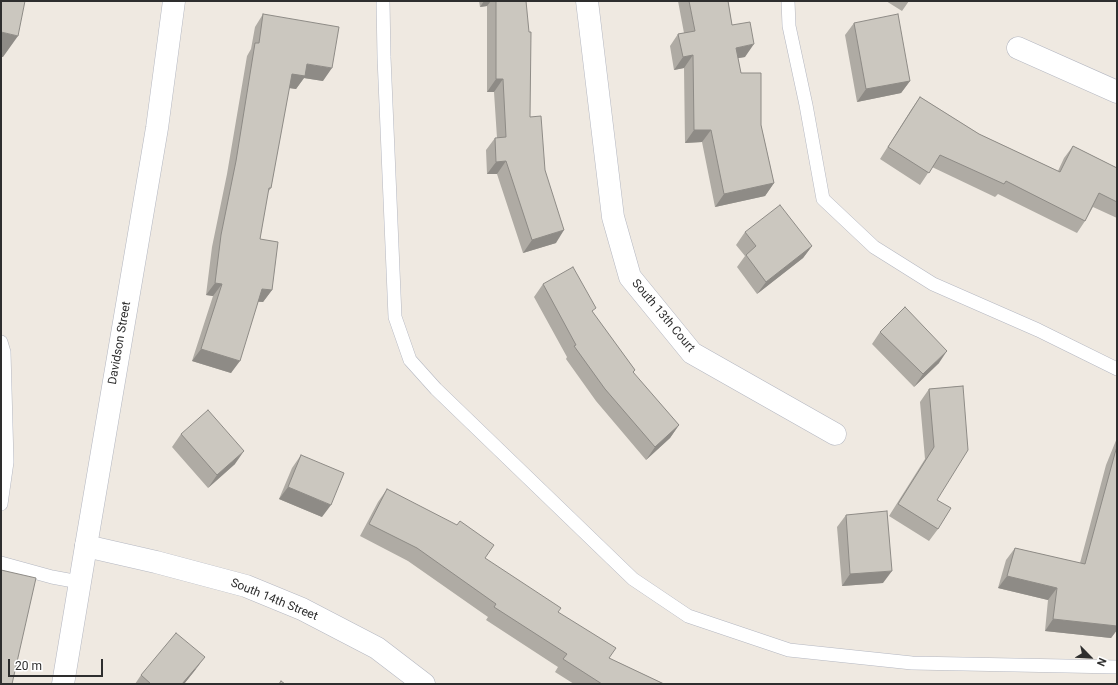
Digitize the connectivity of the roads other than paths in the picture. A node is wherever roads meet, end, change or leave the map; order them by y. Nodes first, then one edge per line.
1 (174, 1) edge
2 (383, 1) edge
3 (587, 1) edge
4 (788, 1) edge
5 (1018, 48) dead end
6 (1117, 92) edge
7 (1, 342) edge
8 (1117, 369) edge
9 (835, 434) dead end
10 (1, 504) edge
11 (86, 546) junction
12 (1, 563) edge
13 (79, 582) junction
14 (1117, 667) edge
15 (63, 684) edge
16 (424, 684) edge

1 - 11 street, Davidson Street
2 - 14 lane
3 - 9 street, South 13th Court
4 - 8 lane
5 - 6 street
7 - 10 lane
11 - 13 street, Davidson Street
11 - 16 street, South 14th Street
12 - 13 lane
13 - 15 street, Davidson Street

